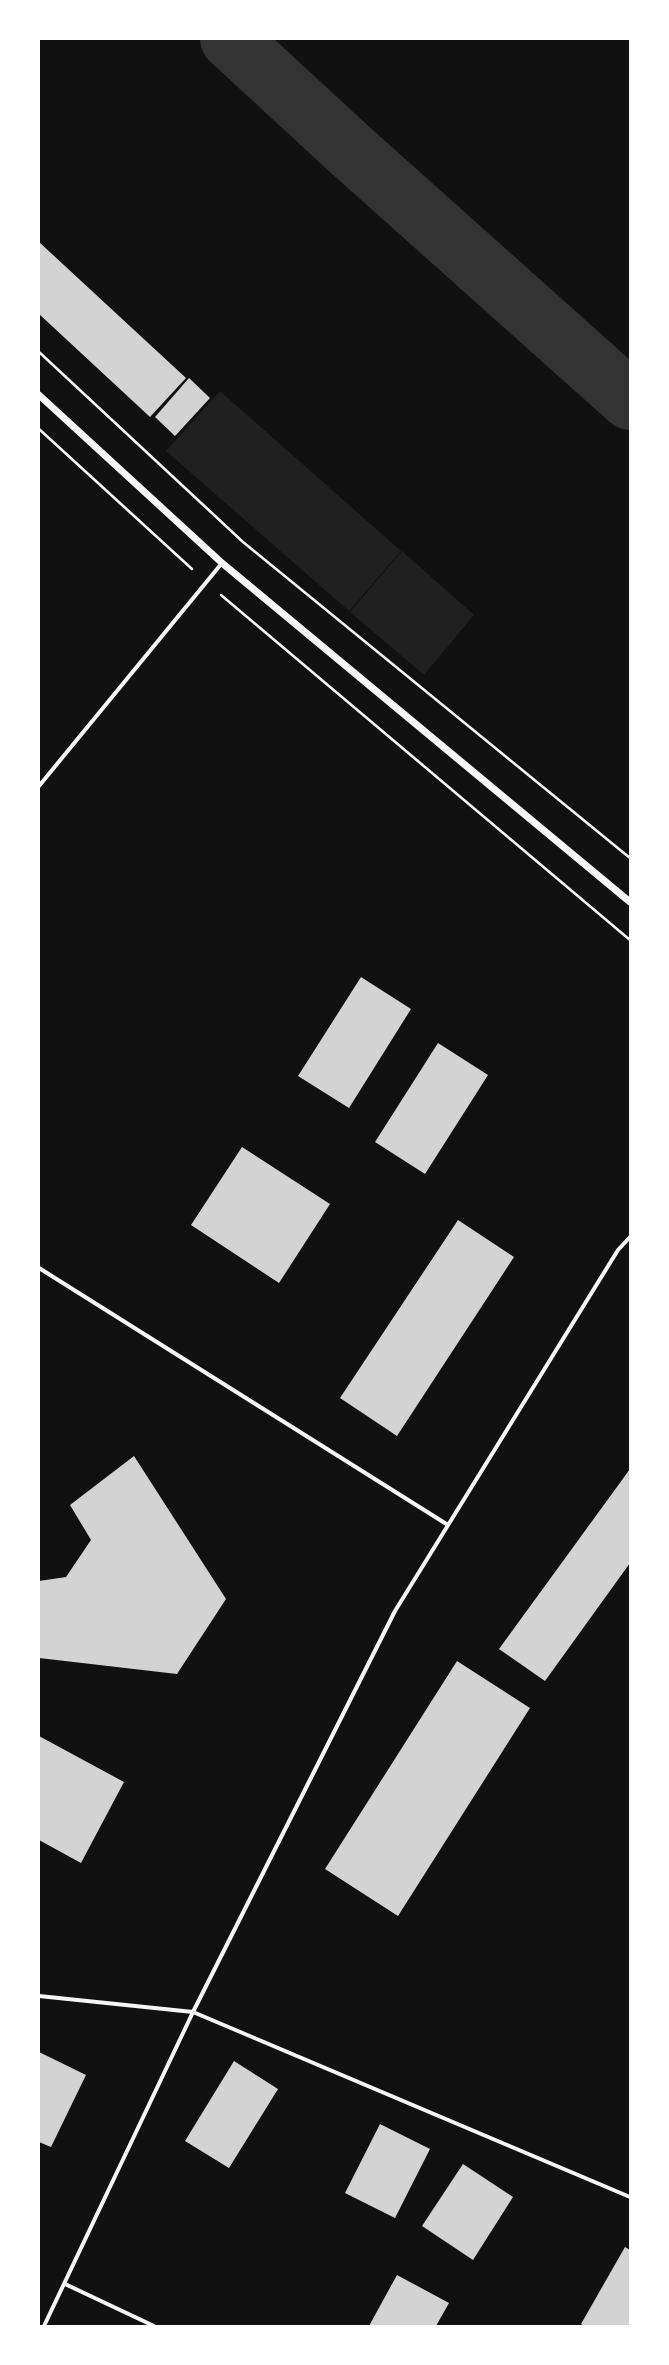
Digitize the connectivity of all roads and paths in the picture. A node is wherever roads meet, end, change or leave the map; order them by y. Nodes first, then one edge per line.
1 (39, 352) edge
2 (39, 395) edge
3 (39, 429) edge
4 (222, 563) junction
5 (206, 582) junction
6 (39, 786) edge
7 (630, 858) edge
8 (630, 902) edge
9 (630, 940) edge
10 (630, 1237) edge
11 (39, 1268) edge
12 (448, 1525) junction
13 (39, 1996) edge
14 (194, 2012) junction
15 (630, 2197) edge
16 (65, 2284) junction
17 (44, 2326) edge
18 (154, 2326) edge

1 - 7 path
2 - 4 street
3 - 5 path
4 - 5 street
4 - 8 street
5 - 6 street
5 - 9 path
10 - 12 street
11 - 12 street
12 - 14 street
13 - 14 street
14 - 15 street
14 - 16 street
16 - 17 street
16 - 18 street

